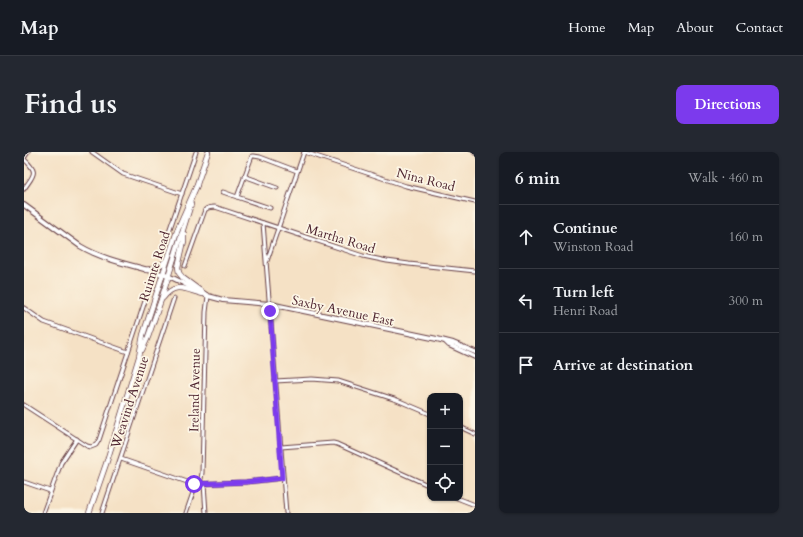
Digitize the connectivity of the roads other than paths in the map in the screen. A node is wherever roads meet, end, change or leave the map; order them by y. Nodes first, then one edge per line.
1 (28, 152) edge
2 (92, 152) edge
3 (196, 152) edge
4 (208, 152) edge
5 (262, 152) edge
6 (304, 152) edge
7 (260, 157) junction
8 (24, 158) edge
9 (297, 171) junction
10 (244, 176) junction
11 (197, 184) junction
12 (277, 188) dead end
13 (24, 189) edge
14 (224, 192) dead end
15 (182, 194) junction
16 (237, 197) junction
17 (475, 202) edge
18 (24, 205) edge
19 (270, 208) dead end
20 (263, 223) junction
21 (279, 228) junction
22 (184, 230) junction
23 (162, 252) dead end
24 (170, 254) junction
25 (267, 263) junction
26 (186, 266) dead end
27 (146, 270) junction
28 (475, 271) edge
29 (163, 275) junction
30 (168, 276) junction
31 (149, 289) dead end
32 (207, 296) junction
33 (174, 298) dead end
34 (161, 300) junction
35 (270, 304) junction
36 (24, 308) edge
37 (446, 342) junction
38 (128, 352) junction
39 (475, 352) edge
40 (138, 357) junction
41 (475, 357) edge
42 (276, 381) junction
43 (24, 405) edge
44 (427, 413) edge
45 (463, 428) edge
46 (475, 434) edge
47 (77, 439) junction
48 (281, 447) junction
49 (120, 459) junction
50 (282, 478) junction
51 (24, 482) edge
52 (196, 484) junction
53 (202, 484) junction
54 (427, 485) edge
55 (50, 491) junction
56 (463, 500) edge
57 (475, 505) edge
58 (43, 513) edge
59 (89, 513) edge
60 (102, 513) edge
61 (186, 513) edge
62 (206, 513) edge
63 (286, 513) edge

1 - 8 street
2 - 15 street
3 - 15 street
4 - 11 main road, Ruimte Road
5 - 7 street
6 - 9 street
6 - 17 street, Nina Road
7 - 9 street
7 - 10 street
8 - 13 street
9 - 21 street
10 - 12 street
10 - 16 street
11 - 22 main road, Ruimte Road
11 - 24 main road, Ruimte Road
14 - 16 street
15 - 23 street
16 - 19 street
18 - 27 street, Saxby Avenue East
20 - 21 street, Martha Road
20 - 25 street
20 - 26 street, Martha Road
21 - 25 street
21 - 28 street, Martha Road
22 - 30 main road, Ruimte Road
22 - 32 main road
24 - 27 main road
24 - 29 main road, Ruimte Road
25 - 35 street
27 - 29 street, Saxby Avenue East
29 - 30 street, Saxby Avenue East
29 - 40 main road, Ruimte Road
30 - 32 street, Saxby Avenue East
30 - 34 main road, Ruimte Road
31 - 38 street
32 - 34 main road
32 - 35 street, Saxby Avenue East
32 - 53 street, Ireland Avenue
33 - 49 street, Weavind Avenue
34 - 40 main road, Ruimte Road
35 - 37 street, Saxby Avenue East
35 - 42 street
36 - 38 street
37 - 39 street, Saxby Avenue East
37 - 41 street, Saxby Avenue East
38 - 47 street
40 - 59 main road, Ruimte Road
42 - 44 street
42 - 48 street
43 - 47 street
45 - 46 street
47 - 55 street
48 - 50 street
48 - 54 street
49 - 52 street
49 - 60 street, Weavind Avenue
50 - 53 street
50 - 63 street
51 - 55 street
52 - 53 street
52 - 61 street
53 - 62 street, Ireland Avenue
55 - 58 street
56 - 57 street

